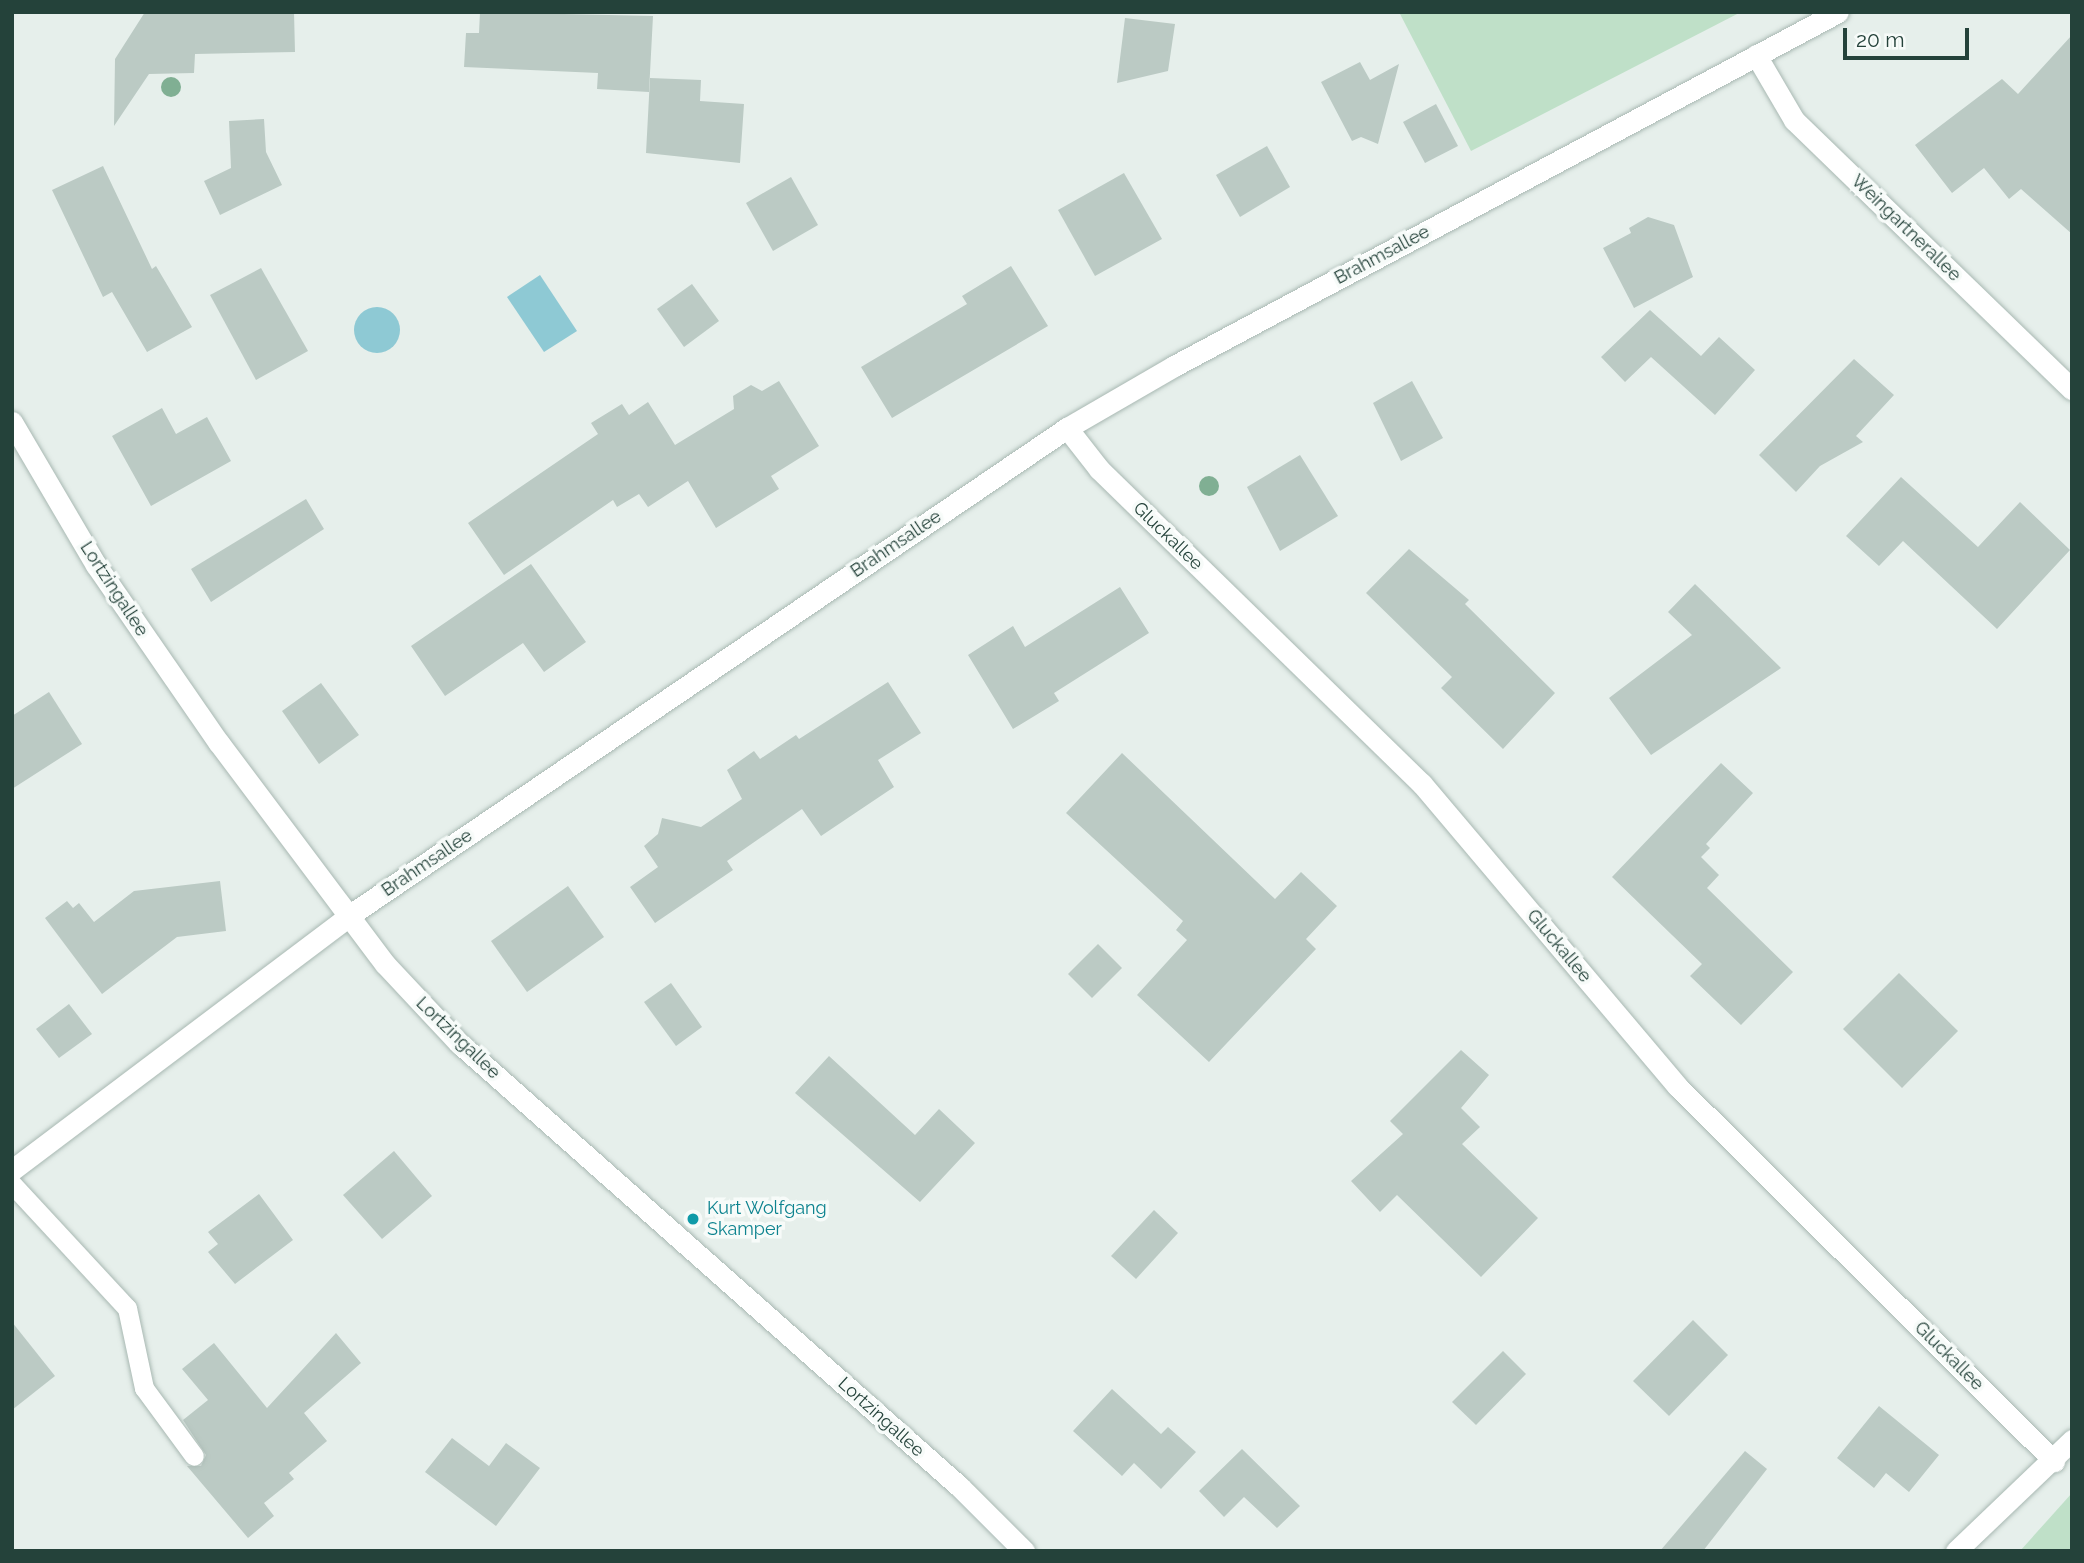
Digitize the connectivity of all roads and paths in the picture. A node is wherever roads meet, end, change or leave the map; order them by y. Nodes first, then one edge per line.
1 (1838, 12) edge
2 (1756, 55) junction
3 (2072, 389) edge
4 (12, 422) edge
5 (1067, 428) junction
6 (350, 915) junction
7 (12, 1170) edge
8 (12, 1184) edge
9 (2072, 1440) edge
10 (194, 1457) dead end
11 (2054, 1461) junction
12 (1024, 1551) edge
13 (1956, 1551) edge

1 - 2 street, Brahmsallee
2 - 3 street, Weingartnerallee
2 - 5 street, Brahmsallee
4 - 6 street, Lortzingallee
5 - 6 street, Brahmsallee
5 - 11 street, Gluckallee
6 - 7 street, Brahmsallee
6 - 12 street, Lortzingallee
8 - 10 lane
9 - 11 street
11 - 13 street

